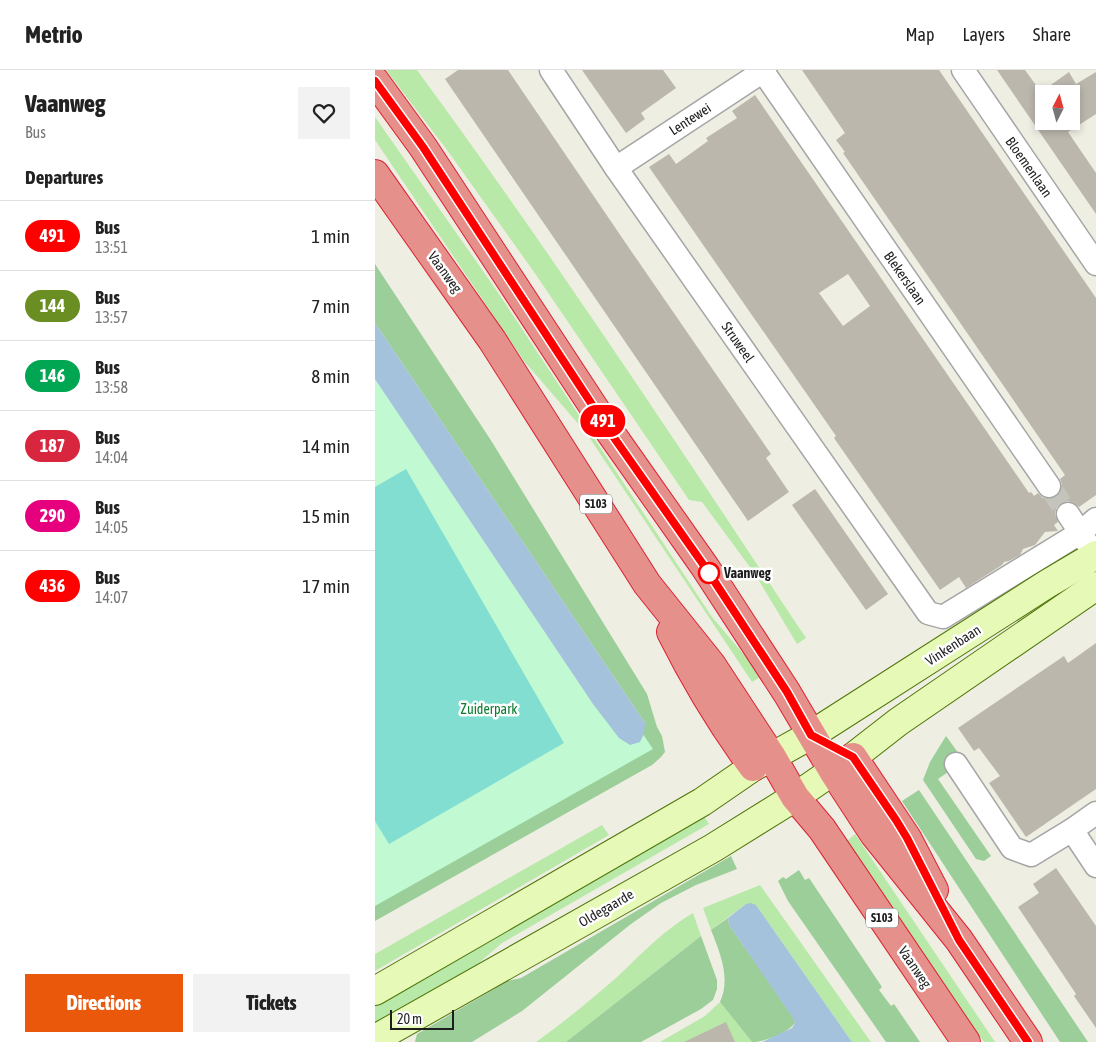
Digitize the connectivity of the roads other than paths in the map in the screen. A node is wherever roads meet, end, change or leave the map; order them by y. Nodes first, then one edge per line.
1 (551, 70) edge
2 (763, 70) edge
3 (963, 70) edge
4 (375, 82) edge
5 (616, 168) junction
6 (375, 174) edge
7 (1096, 264) edge
8 (1049, 486) tunnel mouth
9 (1088, 539) edge
10 (1096, 586) edge
11 (928, 613) joint
12 (811, 735) junction
13 (763, 762) junction
14 (843, 764) junction
15 (956, 764) dead end
16 (795, 797) junction
17 (1096, 813) edge
18 (1072, 830) junction
19 (1096, 866) edge
20 (375, 991) edge
21 (375, 1039) edge
22 (966, 1042) edge
23 (1028, 1042) edge

1 - 5 street, Struweel
2 - 5 street, Lentewei
2 - 8 street, Blekerslaan
3 - 7 street, Bloemenlaan
4 - 12 highway
5 - 11 street, Struweel
6 - 13 highway, Vaanweg / S103
9 - 11 street, Vinkenbaan
9 - 12 main road, Vinkenbaan
10 - 14 main road
12 - 13 main road
12 - 14 highway
13 - 16 highway, Vaanweg / S103
13 - 20 main road
14 - 16 main road, Oldegaarde
14 - 23 highway
15 - 18 street
16 - 21 main road, Oldegaarde
16 - 22 highway, Vaanweg / S103
17 - 18 street
18 - 19 street

